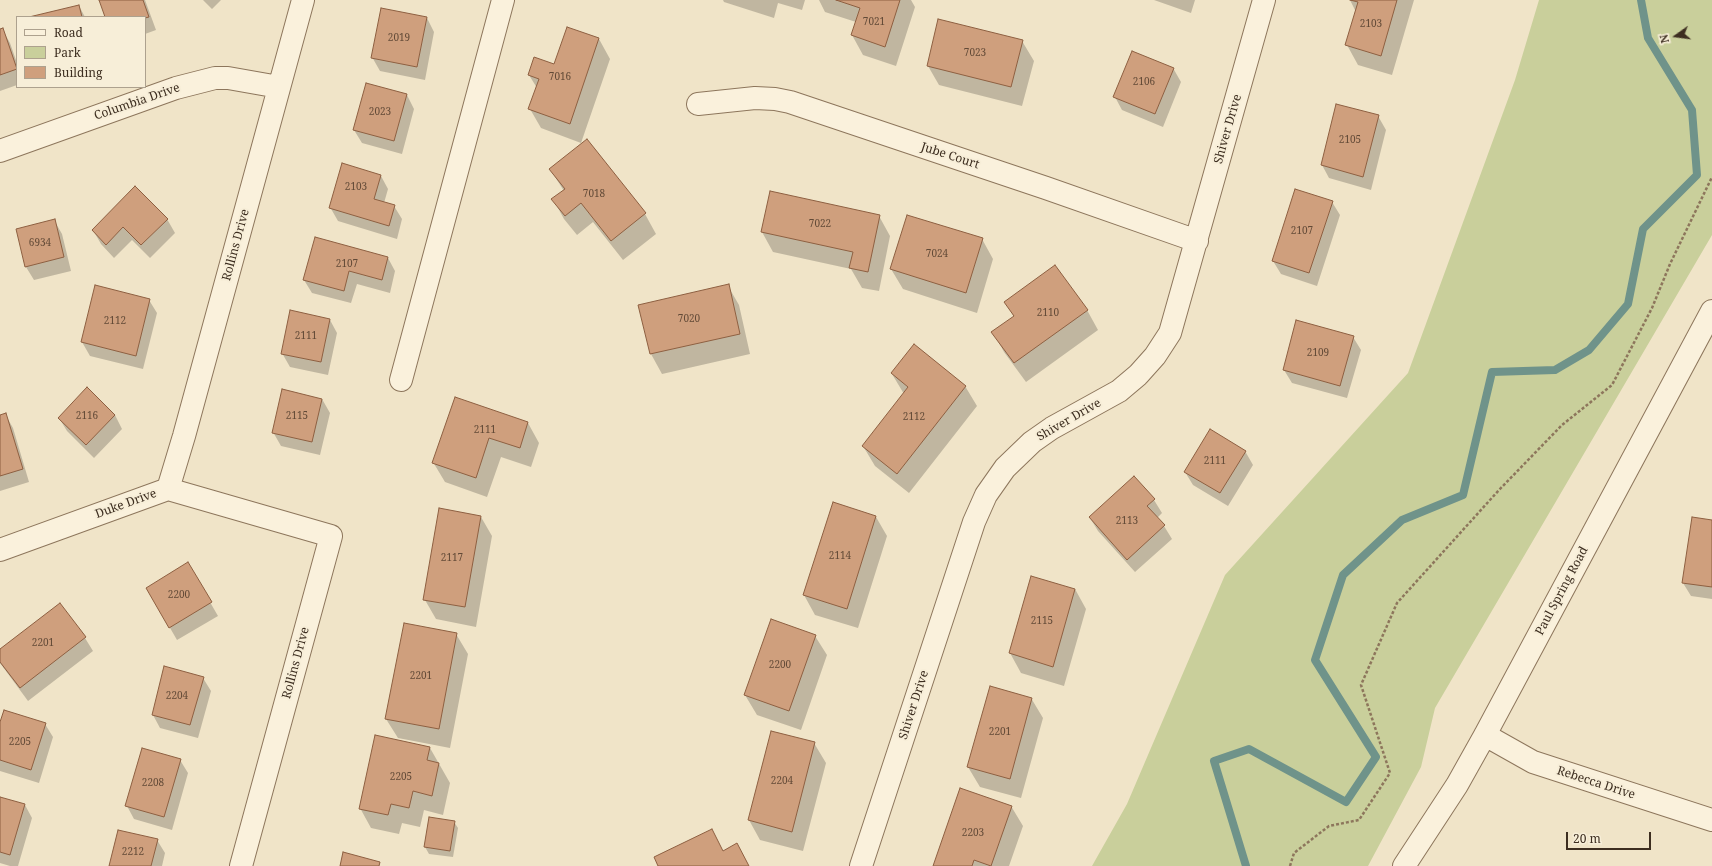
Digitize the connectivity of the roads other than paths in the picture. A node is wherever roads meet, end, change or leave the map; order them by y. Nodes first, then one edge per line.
1 (303, 0) edge
2 (503, 0) edge
3 (1264, 0) edge
4 (279, 87) junction
5 (698, 104) dead end
6 (0, 151) edge
7 (1197, 241) junction
8 (1712, 311) edge
9 (401, 380) dead end
10 (168, 490) junction
11 (254, 514) joint
12 (0, 550) edge
13 (1485, 735) junction
14 (1712, 820) edge
15 (241, 866) edge
16 (861, 866) edge
17 (1404, 866) edge

1 - 4 street, Rollins Drive
2 - 9 street
3 - 7 street, Shiver Drive
4 - 6 street, Columbia Drive
4 - 10 street, Rollins Drive
5 - 7 street, Jube Court
7 - 16 street, Shiver Drive
8 - 13 street, Paul Spring Road
10 - 11 street, Duke Drive
10 - 12 street, Duke Drive
11 - 15 street, Rollins Drive
13 - 14 street, Rebecca Drive
13 - 17 street, Paul Spring Road

